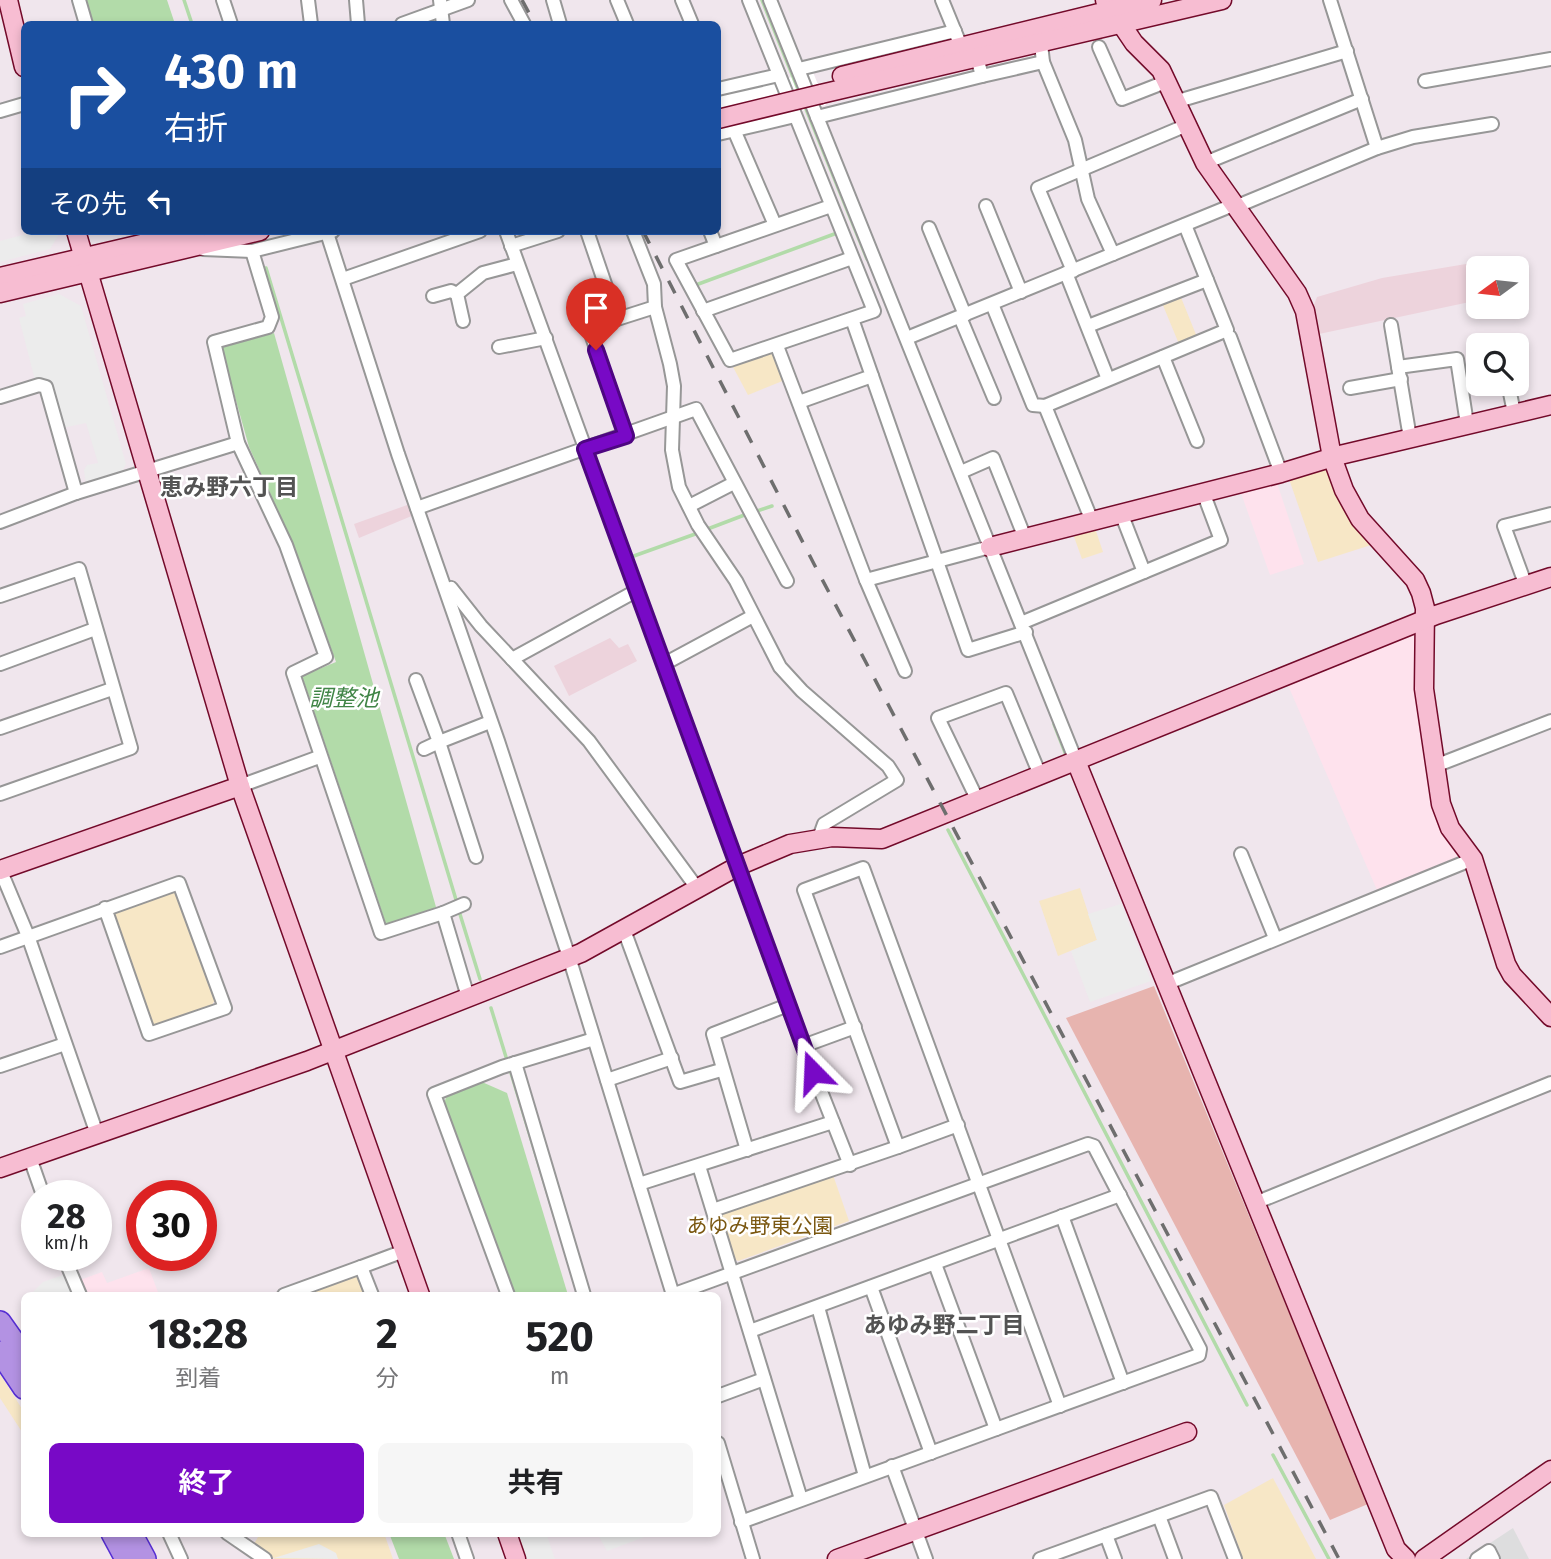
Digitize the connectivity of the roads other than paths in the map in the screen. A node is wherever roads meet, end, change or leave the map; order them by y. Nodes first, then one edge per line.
1 (8, 0) edge
2 (79, 0) edge
3 (223, 0) edge
4 (308, 0) edge
5 (356, 0) edge
6 (468, 0) edge
7 (511, 0) edge
8 (553, 0) edge
9 (617, 0) edge
10 (682, 0) edge
11 (748, 0) edge
12 (770, 0) edge
13 (942, 0) edge
14 (1152, 0) edge
15 (1222, 0) edge
16 (1330, 0) edge
17 (440, 5) edge
18 (1113, 12) edge
19 (85, 21) edge
20 (230, 21) edge
21 (311, 21) edge
22 (358, 21) edge
23 (408, 21) edge
24 (522, 21) edge
25 (559, 21) edge
26 (625, 21) edge
27 (691, 21) edge
28 (1041, 44) junction
29 (964, 45) junction
30 (1099, 47) dead end
31 (1347, 51) junction
32 (21, 54) edge
33 (1551, 61) edge
34 (1043, 62) junction
35 (799, 69) junction
36 (779, 75) junction
37 (982, 76) junction
38 (1168, 81) junction
39 (1426, 81) dead end
40 (721, 88) edge
41 (819, 88) junction
42 (1362, 99) junction
43 (1178, 101) junction
44 (21, 105) edge
45 (721, 105) edge
46 (0, 111) edge
47 (795, 116) junction
48 (817, 117) junction
49 (721, 118) edge
50 (1492, 124) dead end
51 (1187, 125) junction
52 (734, 130) junction
53 (721, 133) edge
54 (1377, 148) junction
55 (1205, 163) junction
56 (1083, 169) junction
57 (831, 206) junction
58 (986, 206) dead end
59 (1234, 206) junction
60 (775, 225) junction
61 (1185, 225) junction
62 (929, 228) dead end
63 (77, 235) edge
64 (159, 235) edge
65 (178, 235) edge
66 (244, 235) edge
67 (318, 235) edge
68 (331, 235) edge
69 (468, 235) edge
70 (507, 235) edge
71 (545, 235) edge
72 (588, 235) edge
73 (635, 235) edge
74 (712, 235) edge
75 (136, 244) junction
76 (511, 246) junction
77 (716, 246) junction
78 (190, 249) junction
79 (252, 251) junction
80 (1114, 254) junction
81 (852, 258) junction
82 (517, 264) junction
83 (86, 265) junction
84 (1069, 272) junction
85 (0, 277) edge
86 (342, 279) junction
87 (1207, 279) junction
88 (874, 280) junction
89 (1021, 292) junction
90 (0, 293) edge
91 (457, 294) junction
92 (433, 296) dead end
93 (992, 304) junction
94 (655, 307) junction
95 (703, 311) junction
96 (963, 316) junction
97 (617, 319) junction
98 (852, 319) junction
99 (463, 321) dead end
100 (1391, 325) dead end
101 (1088, 326) junction
102 (1230, 337) dead end
103 (545, 338) junction
104 (907, 338) junction
105 (499, 346) dead end
106 (777, 346) junction
107 (1163, 357) junction
108 (1399, 373) junction
109 (872, 376) junction
110 (1108, 379) junction
111 (1350, 388) dead end
112 (1511, 396) edge
113 (0, 397) edge
114 (994, 398) dead end
115 (799, 402) junction
116 (1551, 405) edge
117 (1045, 407) junction
118 (1514, 413) junction
119 (671, 418) junction
120 (1467, 424) junction
121 (626, 436) junction
122 (1410, 438) junction
123 (1197, 441) dead end
124 (238, 443) junction
125 (585, 449) junction
126 (1332, 457) junction
127 (146, 471) junction
128 (961, 472) junction
129 (1281, 473) junction
130 (734, 483) junction
131 (1203, 492) junction
132 (76, 493) junction
133 (689, 506) junction
134 (417, 508) junction
135 (1121, 513) junction
136 (1551, 514) edge
137 (1092, 521) junction
138 (0, 522) edge
139 (1026, 538) junction
140 (985, 548) junction
141 (937, 561) junction
142 (1144, 572) junction
143 (1551, 578) edge
144 (866, 580) junction
145 (787, 581) dead end
146 (1527, 586) junction
147 (447, 590) junction
148 (636, 591) junction
149 (0, 596) edge
150 (753, 616) junction
151 (1424, 620) junction
152 (95, 629) junction
153 (1021, 631) junction
154 (512, 659) junction
155 (0, 664) edge
156 (664, 664) junction
157 (905, 671) dead end
158 (416, 680) dead end
159 (112, 689) junction
160 (1551, 721) edge
161 (490, 722) junction
162 (0, 728) edge
163 (439, 741) junction
164 (424, 749) dead end
165 (320, 757) junction
166 (1076, 761) junction
167 (1434, 766) junction
168 (1040, 775) junction
169 (240, 786) junction
170 (0, 794) edge
171 (978, 801) junction
172 (819, 838) junction
173 (1241, 854) dead end
174 (476, 857) dead end
175 (1473, 859) junction
176 (738, 866) junction
177 (0, 870) edge
178 (697, 888) junction
179 (464, 904) dead end
180 (105, 908) junction
181 (443, 913) junction
182 (624, 930) junction
183 (28, 936) junction
184 (1275, 938) junction
185 (0, 947) edge
186 (569, 957) junction
187 (1166, 984) junction
188 (468, 997) junction
189 (789, 1005) junction
190 (1551, 1017) edge
191 (855, 1027) junction
192 (594, 1039) junction
193 (65, 1044) junction
194 (803, 1046) junction
195 (332, 1050) junction
196 (672, 1058) junction
197 (515, 1063) junction
198 (1, 1064) edge
199 (721, 1070) junction
200 (607, 1080) junction
201 (1551, 1083) edge
202 (833, 1122) junction
203 (958, 1125) junction
204 (97, 1134) junction
205 (898, 1147) junction
206 (747, 1150) junction
207 (30, 1158) junction
208 (850, 1165) junction
209 (699, 1166) junction
210 (0, 1168) edge
211 (38, 1180) edge
212 (639, 1184) junction
213 (979, 1184) junction
214 (1120, 1195) junction
215 (1255, 1203) junction
216 (713, 1209) junction
217 (1062, 1216) junction
218 (999, 1239) junction
219 (404, 1251) junction
220 (935, 1264) junction
221 (361, 1267) junction
222 (70, 1271) edge
223 (732, 1273) junction
224 (871, 1287) junction
225 (79, 1292) edge
226 (292, 1292) edge
227 (371, 1292) edge
228 (419, 1292) edge
229 (507, 1292) edge
230 (583, 1292) edge
231 (672, 1292) edge
232 (681, 1292) edge
233 (818, 1307) junction
234 (0, 1322) edge
235 (750, 1331) junction
236 (0, 1352) edge
237 (21, 1352) edge
238 (764, 1379) junction
239 (1123, 1383) junction
240 (21, 1384) edge
241 (721, 1395) edge
242 (1060, 1406) junction
243 (996, 1429) junction
244 (1187, 1433) dead end
245 (721, 1453) edge
246 (931, 1453) junction
247 (892, 1466) junction
248 (1551, 1470) edge
249 (865, 1476) junction
250 (801, 1499) junction
251 (1159, 1516) junction
252 (741, 1522) junction
253 (915, 1530) junction
254 (1106, 1535) junction
255 (113, 1537) edge
256 (133, 1537) edge
257 (171, 1537) edge
258 (233, 1537) edge
259 (459, 1537) edge
260 (508, 1537) edge
261 (1047, 1558) edge
262 (125, 1559) edge
263 (145, 1559) edge
264 (181, 1559) edge
265 (265, 1559) edge
266 (467, 1559) edge
267 (516, 1559) edge
268 (753, 1559) edge
269 (836, 1559) edge
270 (926, 1559) edge
271 (1115, 1559) edge
272 (1175, 1559) edge
273 (1235, 1559) edge
274 (1406, 1559) edge
275 (1424, 1559) edge
276 (1477, 1559) edge
277 (1493, 1559) edge

1 - 32 street
2 - 19 street
3 - 20 street
4 - 21 street
5 - 22 street
6 - 17 street
7 - 24 street
8 - 25 street
9 - 26 street
10 - 27 street
11 - 36 street
12 - 35 street
13 - 29 street
14 - 18 street
15 - 18 street
16 - 31 street
17 - 23 street
18 - 28 street
18 - 29 street
18 - 38 street
28 - 29 street
28 - 34 street
29 - 35 street
29 - 37 street
29 - 41 street
30 - 38 street
31 - 42 street
31 - 43 street
33 - 39 street
34 - 37 street
34 - 56 street
35 - 48 street
36 - 40 street
36 - 47 street
37 - 48 street
38 - 43 street
41 - 45 street
41 - 49 street, bridge
42 - 54 street
42 - 55 street
43 - 51 street
44 - 46 street
47 - 52 street
47 - 57 street
48 - 88 street
50 - 54 street
51 - 55 street
51 - 56 street
52 - 53 street
52 - 60 street
54 - 59 street
55 - 59 street
56 - 80 street
56 - 84 street
57 - 60 street
57 - 81 street
58 - 89 street
59 - 61 street
59 - 126 street
60 - 77 street
61 - 80 street
61 - 87 street
62 - 96 street
63 - 83 street
64 - 75 street
65 - 75 street
66 - 78 street
67 - 79 street
68 - 86 street
69 - 86 street
70 - 76 street
71 - 76 street
72 - 97 street
73 - 94 street
74 - 77 street
75 - 83 street
76 - 82 street
77 - 95 street
78 - 79 street
78 - 83 street
79 - 124 street
80 - 84 street
81 - 88 street
81 - 95 street
82 - 91 street
82 - 103 street
83 - 85 street
83 - 90 street
83 - 127 street
84 - 89 street
84 - 101 street
86 - 134 street
87 - 101 street
87 - 107 street
88 - 98 street
88 - 104 street
89 - 93 street
91 - 92 street
91 - 99 street
93 - 96 street
93 - 117 street
94 - 97 street
94 - 119 street
95 - 106 street
96 - 104 street
96 - 114 street
97 - 121 street
98 - 106 street
98 - 109 street
100 - 108 street
101 - 110 street
102 - 129 street
103 - 105 street
103 - 125 street
104 - 128 street
106 - 115 street
107 - 110 street
107 - 123 street
108 - 111 street
108 - 120 street
108 - 122 street
109 - 115 street
109 - 141 street
110 - 117 street
112 - 118 street
113 - 132 street
115 - 144 street
116 - 118 street
117 - 137 street
118 - 120 street
119 - 121 street
119 - 130 street
119 - 133 street
120 - 122 street
121 - 125 street
122 - 126 street
124 - 127 street
124 - 165 street
125 - 134 street
125 - 148 street
126 - 129 street
126 - 151 street
127 - 132 street
127 - 169 street
128 - 139 street
128 - 140 street
129 - 131 street
130 - 133 street
130 - 145 street
131 - 135 street
131 - 142 street
132 - 138 street
133 - 150 street
134 - 147 street
135 - 137 street
135 - 142 street
136 - 146 street
137 - 139 street
139 - 140 street
140 - 141 street
140 - 153 street
141 - 144 street
141 - 153 street
142 - 153 street
143 - 146 street
144 - 157 street
146 - 151 street
147 - 154 street
147 - 161 street
148 - 154 street
148 - 156 street
149 - 152 street
150 - 156 street
150 - 172 street
151 - 166 street
151 - 167 street
152 - 155 street
152 - 159 street
153 - 166 street
154 - 178 street
156 - 176 street
158 - 163 street
159 - 162 street
159 - 170 street
160 - 167 street
161 - 163 street
161 - 186 street
163 - 164 street
163 - 174 street
165 - 169 street
165 - 181 street
166 - 168 street
166 - 187 street
167 - 175 street
168 - 171 street
168 - 171 street
169 - 177 street
169 - 195 street
171 - 172 street
172 - 176 street
173 - 184 street
175 - 184 street
175 - 190 street
176 - 178 street
176 - 189 street
177 - 183 street
178 - 182 street
179 - 181 street
180 - 180 street
180 - 183 street
181 - 188 street
182 - 186 street
182 - 196 street
183 - 185 street
183 - 193 street
184 - 187 street
186 - 188 street
186 - 192 street
187 - 215 street
188 - 195 street
189 - 194 street
189 - 199 street
191 - 194 street
191 - 203 street
191 - 205 street
192 - 197 street
192 - 200 street
193 - 198 street
193 - 204 street
194 - 202 street
195 - 204 street
195 - 219 street
196 - 199 street
196 - 200 street
197 - 229 street
197 - 230 street
199 - 206 street
200 - 212 street
201 - 215 street
202 - 206 street
202 - 208 street
203 - 205 street
203 - 213 street
204 - 207 street
205 - 208 street
206 - 209 street
207 - 210 street
207 - 211 street
208 - 216 street
209 - 212 street
209 - 216 street
212 - 231 street
213 - 214 street
213 - 218 street
213 - 223 street
214 - 217 street
214 - 239 street
215 - 274 street
216 - 223 street
217 - 218 street
217 - 239 street
218 - 220 street
218 - 242 street
219 - 221 street
219 - 228 street
220 - 224 street
220 - 243 street
221 - 226 street
221 - 227 street
222 - 225 street
223 - 232 street
223 - 235 street
224 - 233 street
224 - 246 street
233 - 235 street
233 - 249 street
234 - 237 highway
235 - 238 street
236 - 240 highway
238 - 241 street
238 - 250 street
239 - 242 street
242 - 243 street
243 - 246 street
244 - 253 street
245 - 252 street
246 - 247 street
247 - 249 street
247 - 253 street
248 - 275 street
249 - 250 street
250 - 252 street
251 - 254 street
251 - 272 street
251 - 273 street
252 - 268 street
253 - 269 street
253 - 270 street
254 - 261 street
254 - 271 street
255 - 262 highway
256 - 263 highway
257 - 264 street
258 - 265 street
259 - 266 street
260 - 267 street
276 - 277 street

